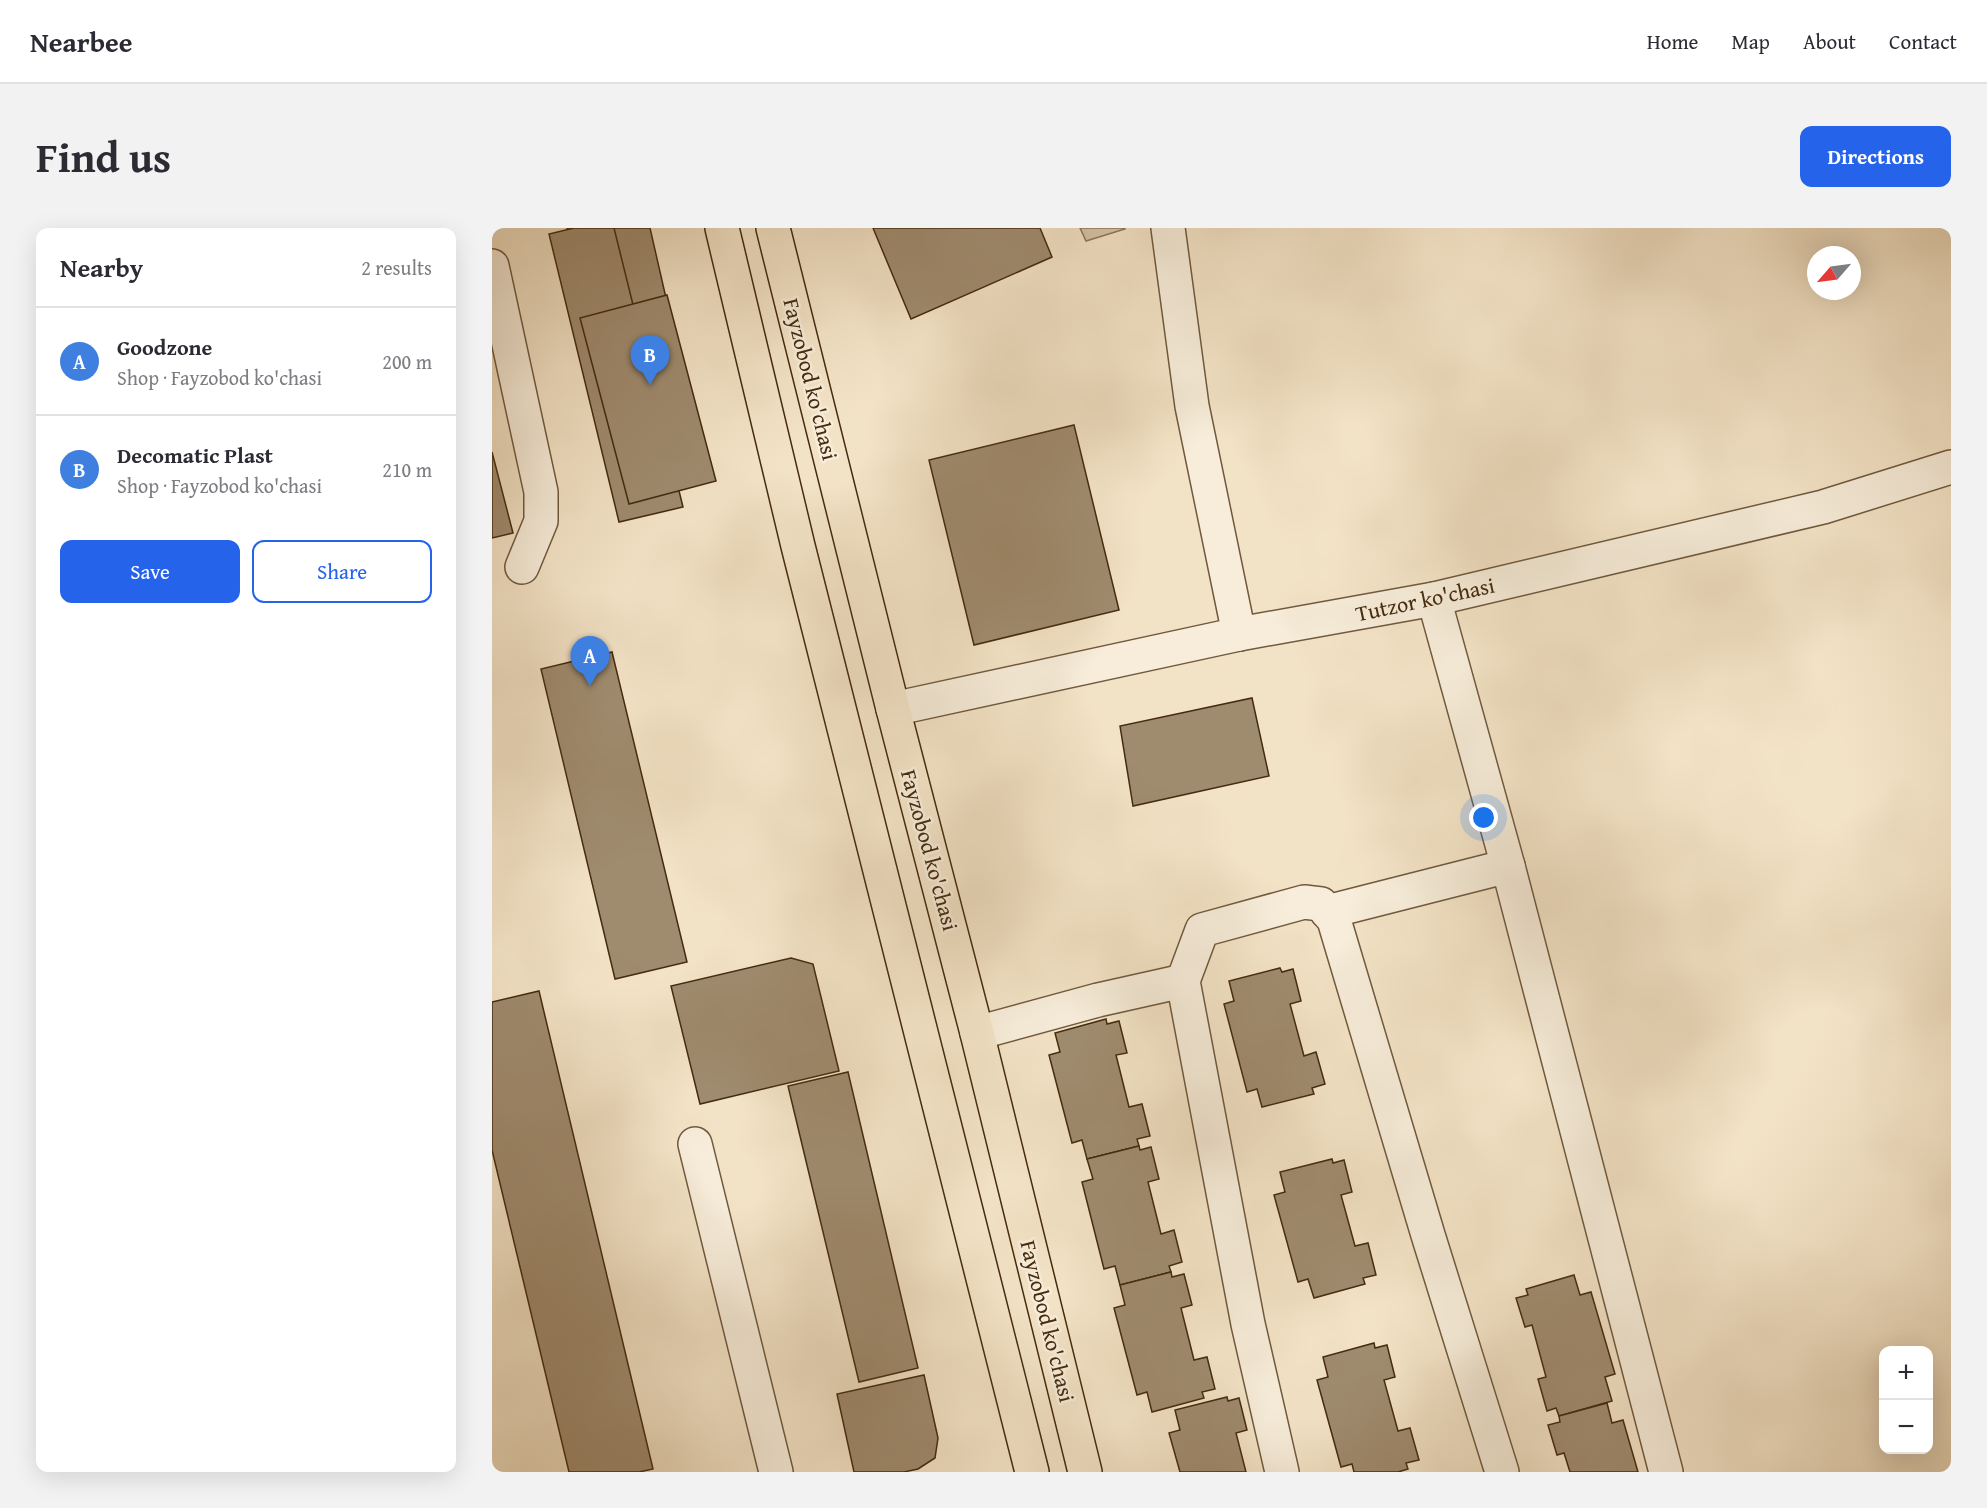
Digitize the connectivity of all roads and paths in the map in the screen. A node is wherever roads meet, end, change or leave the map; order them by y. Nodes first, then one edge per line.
1 (722, 228) edge
2 (773, 228) edge
3 (1168, 228) edge
4 (492, 266) edge
5 (1951, 467) edge
6 (522, 567) dead end
7 (1434, 599) junction
8 (1239, 634) junction
9 (893, 709) junction
10 (1508, 866) junction
11 (1327, 912) junction
12 (1183, 981) junction
13 (977, 1033) junction
14 (695, 1144) dead end
15 (776, 1472) edge
16 (1032, 1472) edge
17 (1085, 1472) edge
18 (1282, 1472) edge
19 (1502, 1472) edge
20 (1666, 1472) edge

1 - 16 main road
2 - 9 main road, Fayzobod ko'chasi
3 - 8 street
4 - 6 street
5 - 7 street, Tutzor ko'chasi
7 - 8 street, Tutzor ko'chasi
7 - 10 street
8 - 9 street, Tutzor ko'chasi
9 - 13 main road, Fayzobod ko'chasi
10 - 11 street
10 - 20 street
11 - 12 street
11 - 19 street
12 - 13 street
12 - 18 street
13 - 17 main road, Fayzobod ko'chasi
14 - 15 street

